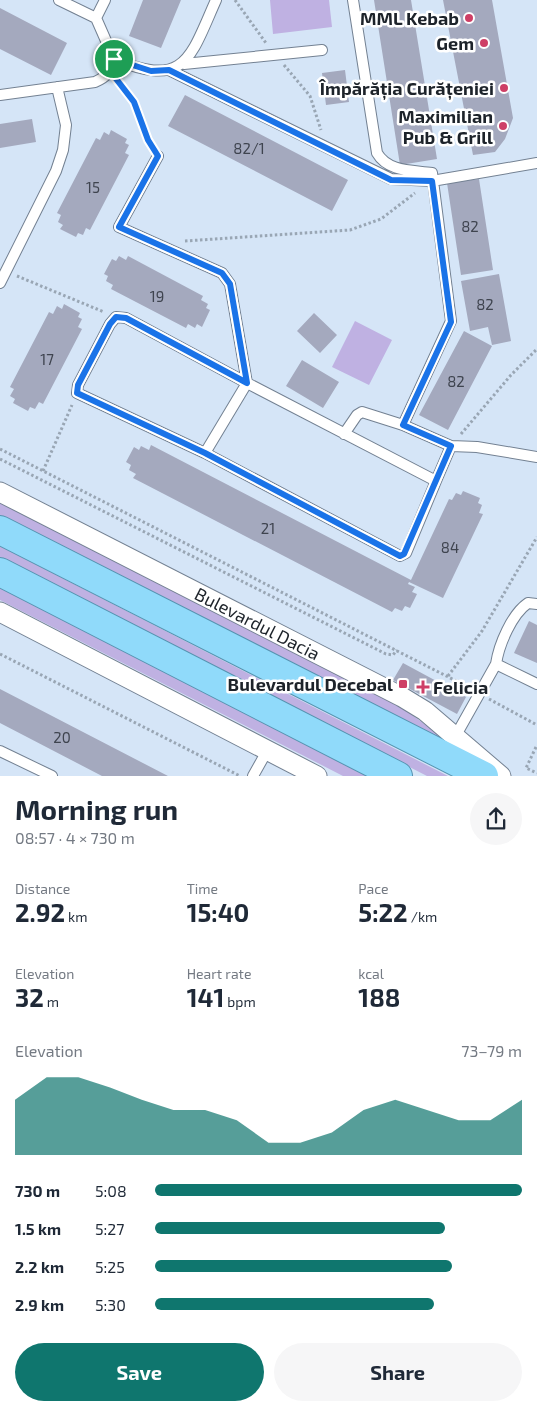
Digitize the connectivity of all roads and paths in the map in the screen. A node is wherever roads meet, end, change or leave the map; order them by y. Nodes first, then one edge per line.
1 (59, 0) edge
2 (105, 0) edge
3 (216, 0) edge
4 (236, 0) edge
5 (353, 0) edge
6 (96, 18) junction
7 (322, 50) dead end
8 (276, 55) junction
9 (114, 59) junction
10 (184, 64) junction
11 (169, 70) junction
12 (110, 71) junction
13 (57, 87) junction
14 (0, 95) edge
15 (327, 148) junction
16 (158, 156) joint
17 (537, 163) edge
18 (432, 182) junction
19 (158, 243) junction
20 (6, 271) junction
21 (0, 283) edge
22 (116, 317) junction
23 (537, 349) edge
24 (247, 383) junction
25 (77, 393) junction
26 (403, 425) junction
27 (344, 434) junction
28 (451, 446) junction
29 (0, 449) edge
30 (205, 453) junction
31 (537, 457) edge
32 (0, 459) edge
33 (43, 471) junction
34 (436, 481) junction
35 (0, 492) edge
36 (0, 530) edge
37 (537, 537) edge
38 (0, 572) edge
39 (537, 604) edge
40 (0, 612) edge
41 (397, 650) junction
42 (0, 654) edge
43 (496, 664) junction
44 (448, 676) junction
45 (537, 684) edge
46 (479, 694) junction
47 (537, 725) edge
48 (455, 737) junction
49 (536, 748) dead end
50 (0, 751) edge
51 (267, 751) junction
52 (537, 773) edge
53 (52, 776) edge
54 (240, 776) edge
55 (253, 776) edge
56 (317, 776) edge
57 (398, 776) edge
58 (484, 776) edge
59 (501, 776) edge

1 - 6 lane
2 - 6 lane
3 - 10 lane
4 - 8 path
5 - 18 lane
6 - 9 lane
7 - 8 lane
8 - 10 lane
8 - 15 path
9 - 11 lane
9 - 12 lane
10 - 11 lane
11 - 15 lane
12 - 13 lane
12 - 16 path
13 - 14 lane
13 - 20 lane
15 - 18 lane
16 - 19 lane
17 - 18 lane
18 - 19 path
18 - 26 lane
19 - 24 lane
20 - 21 lane
20 - 22 path
22 - 24 lane
22 - 25 lane
23 - 28 path
24 - 27 lane
24 - 30 lane
25 - 30 lane
25 - 33 path
26 - 27 lane
26 - 28 lane
27 - 34 lane
28 - 31 lane
28 - 34 lane
29 - 33 path
30 - 34 lane
32 - 41 path
33 - 41 path
35 - 48 street, Bulevardul Dacia
36 - 58 highway, Bulevardul Dacia
37 - 44 path
38 - 57 highway
39 - 43 lane
40 - 51 street
41 - 44 path
42 - 54 path
43 - 45 lane
43 - 46 lane
44 - 46 path
46 - 47 path
46 - 48 lane
48 - 59 street, Bulevardul Dacia
49 - 52 path
50 - 53 lane
51 - 55 lane
51 - 56 street

